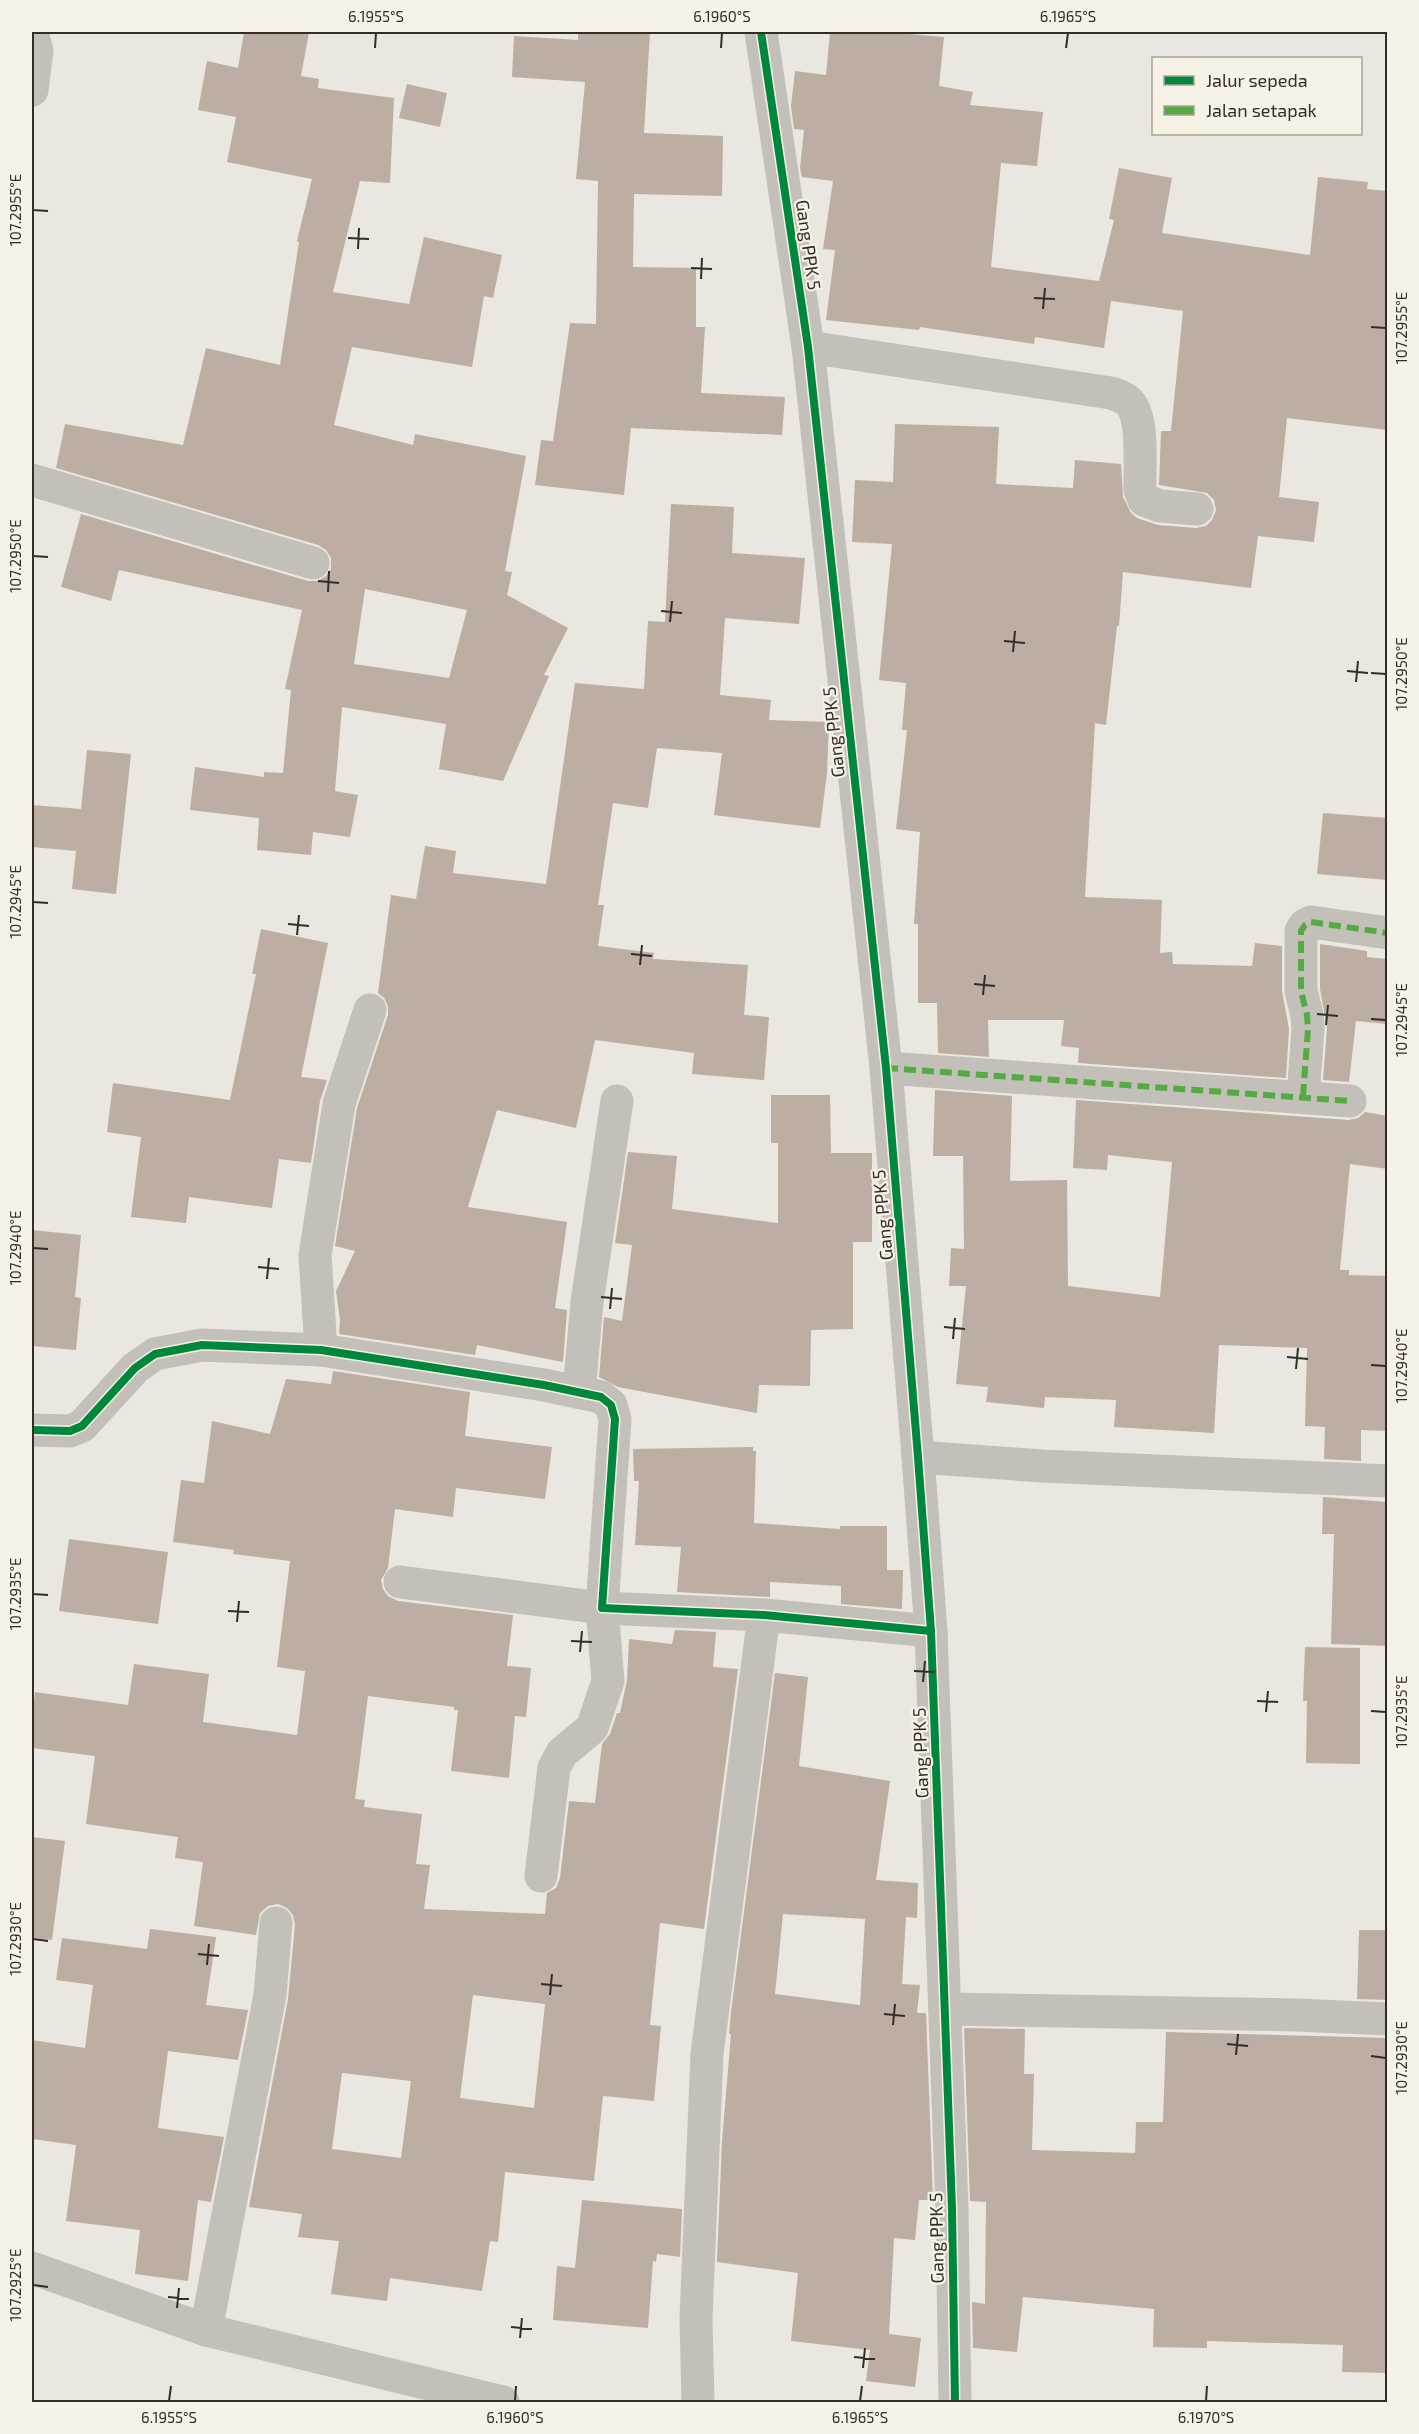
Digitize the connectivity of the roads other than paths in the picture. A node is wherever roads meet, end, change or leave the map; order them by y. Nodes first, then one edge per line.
1 (32, 32) edge
2 (762, 32) edge
3 (32, 90) edge
4 (808, 347) junction
5 (32, 480) edge
6 (1197, 509) dead end
7 (314, 563) dead end
8 (1388, 933) edge
9 (370, 1010) dead end
10 (886, 1068) junction
11 (1303, 1096) junction
12 (617, 1101) dead end
13 (1350, 1101) dead end
14 (321, 1350) junction
15 (579, 1392) junction
16 (32, 1430) edge
17 (918, 1456) junction
18 (1388, 1481) edge
19 (400, 1582) dead end
20 (602, 1608) junction
21 (764, 1615) junction
22 (931, 1631) junction
23 (541, 1876) dead end
24 (276, 1923) dead end
25 (945, 2009) junction
26 (1388, 2019) edge
27 (32, 2268) edge
28 (206, 2330) junction
29 (503, 2403) edge
30 (698, 2403) edge
31 (956, 2403) edge

1 - 3 street
2 - 4 street, Gang PPK 5
4 - 6 street
4 - 10 street, Gang PPK 5
5 - 7 street
8 - 11 street
9 - 14 street
10 - 11 street
10 - 17 street, Gang PPK 5
11 - 13 street
12 - 15 street
14 - 15 street
14 - 16 street
15 - 20 street
17 - 18 street
17 - 22 street, Gang PPK 5
19 - 20 street
20 - 21 street
20 - 23 street
21 - 22 street
21 - 30 street
22 - 25 street, Gang PPK 5
24 - 28 street
25 - 26 street
25 - 31 street, Gang PPK 5
27 - 28 street
28 - 29 street

